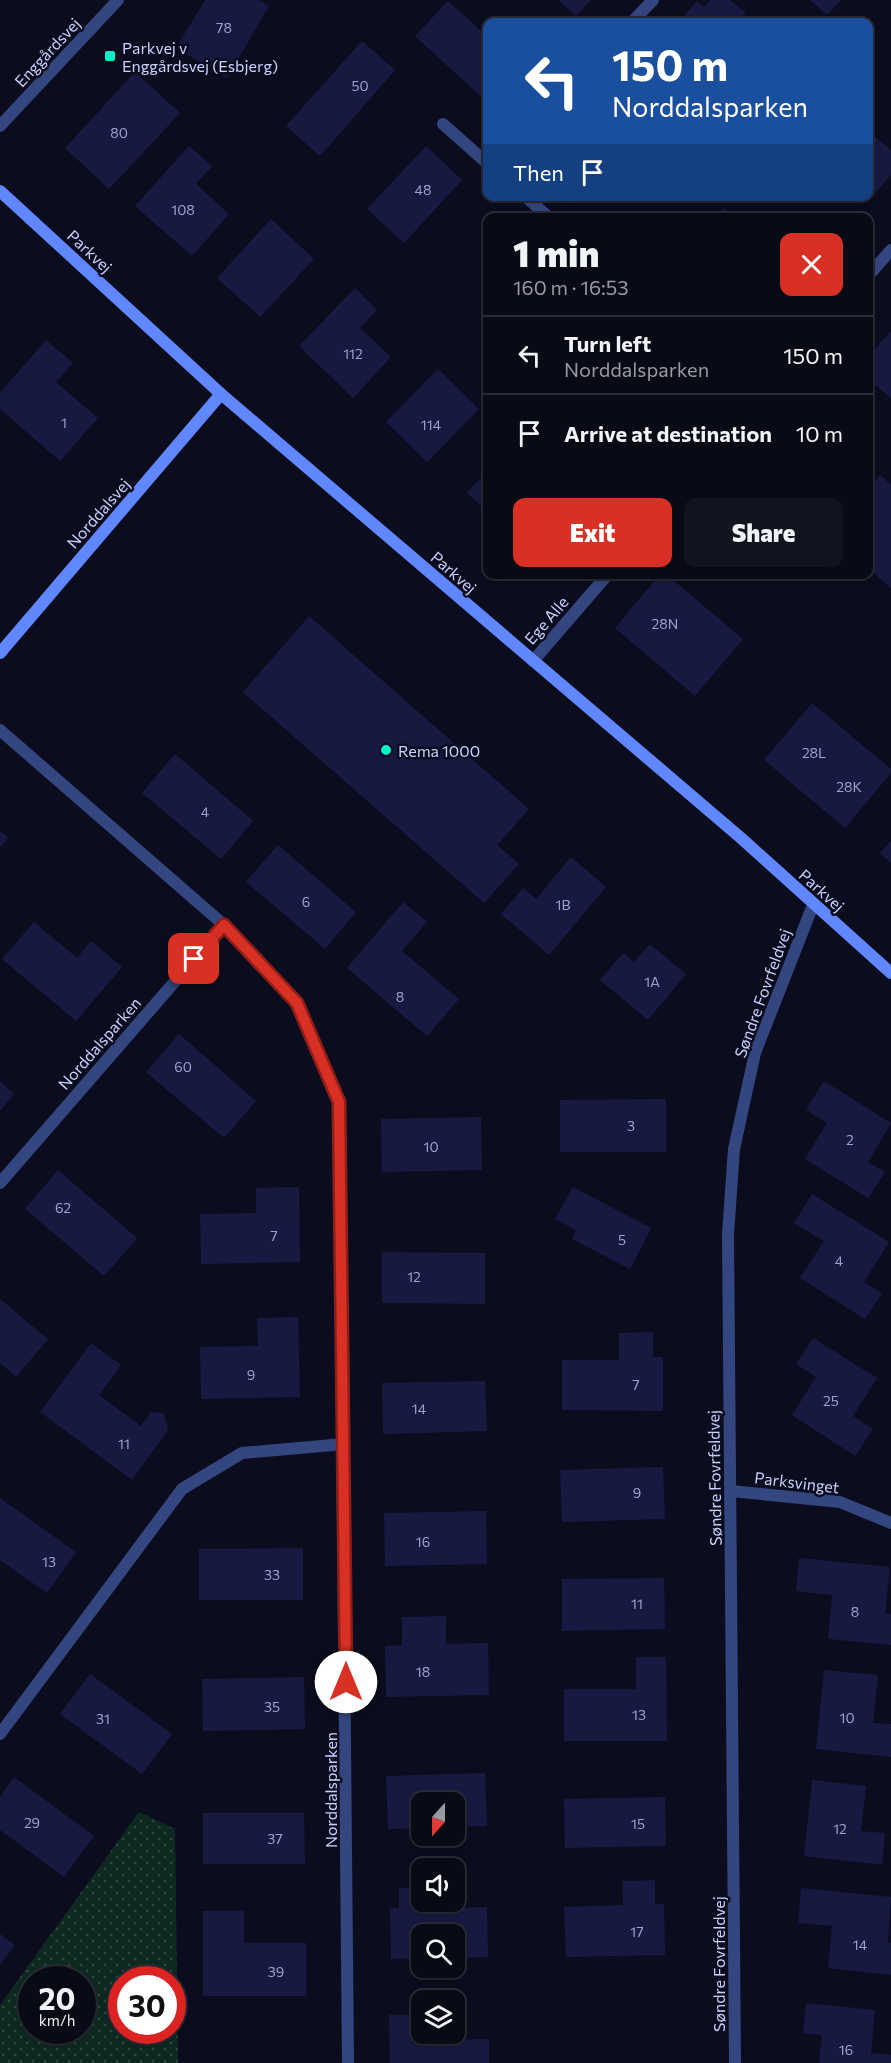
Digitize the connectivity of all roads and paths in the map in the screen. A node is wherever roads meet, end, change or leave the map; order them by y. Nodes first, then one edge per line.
1 (118, 0) edge
2 (653, 0) edge
3 (636, 18) edge
4 (443, 124) dead end
5 (0, 126) edge
6 (483, 160) edge
7 (0, 191) edge
8 (531, 201) edge
9 (544, 213) edge
10 (891, 250) edge
11 (873, 270) edge
12 (221, 394) junction
13 (604, 579) edge
14 (0, 653) edge
15 (533, 661) junction
16 (0, 730) edge
17 (813, 905) junction
18 (224, 925) junction
19 (891, 973) edge
20 (0, 1183) edge
21 (344, 1444) junction
22 (731, 1491) junction
23 (891, 1523) edge
24 (0, 1734) edge
25 (348, 2063) edge
26 (735, 2063) edge

1 - 5 street, Enggårdsvej
2 - 3 street
4 - 6 street
7 - 12 street, Parkvej
8 - 9 street
10 - 11 street
12 - 14 street, Norddalsvej
12 - 15 street, Parkvej
13 - 15 street, Ege Alle
15 - 17 street, Parkvej
16 - 18 street, Norddalsparken
17 - 19 street, Parkvej
17 - 22 street, Søndre Fovrfeldvej
18 - 20 street, Norddalsparken
18 - 21 street, Norddalsparken
21 - 24 street
21 - 25 street, Norddalsparken
22 - 23 street, Parksvinget
22 - 26 street, Søndre Fovrfeldvej

